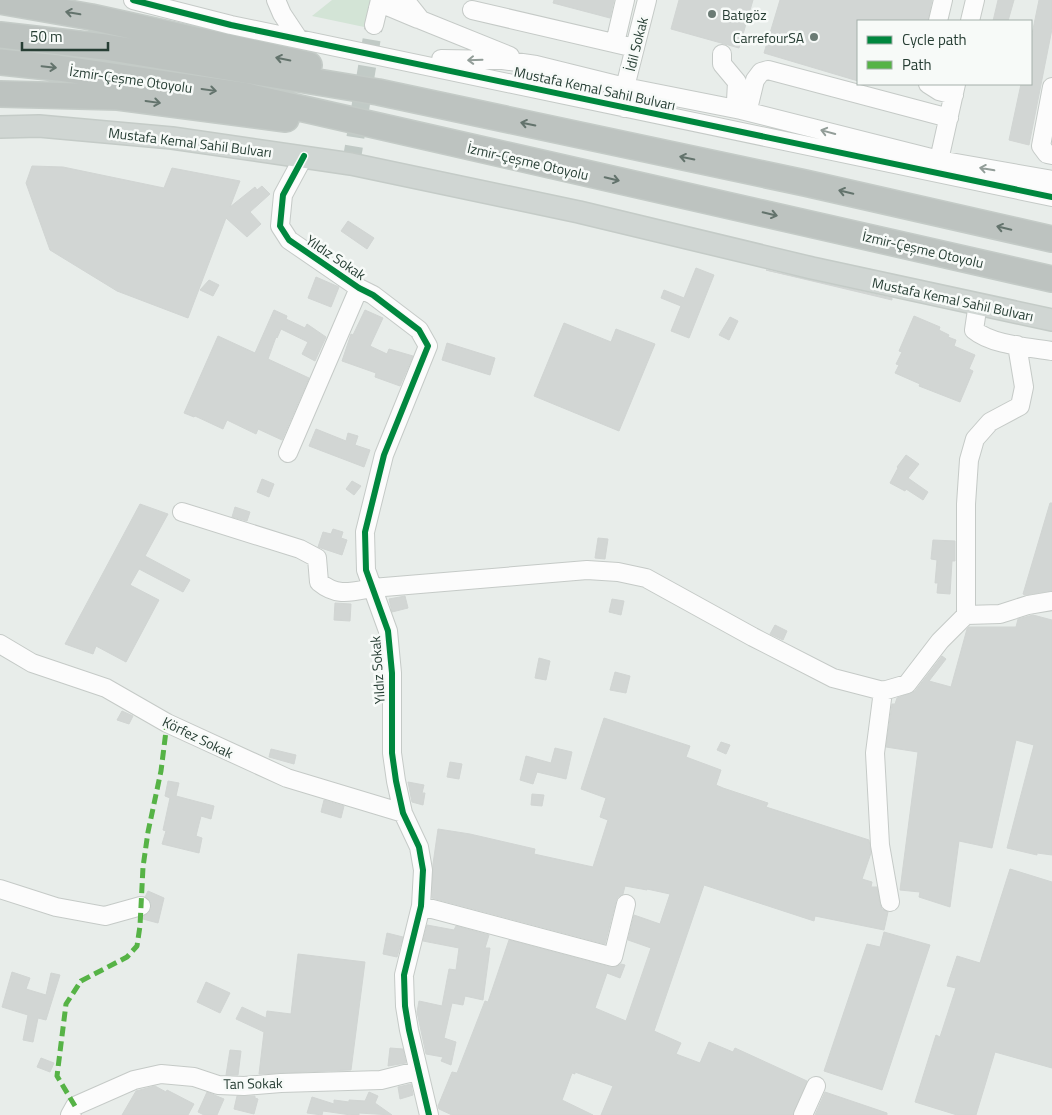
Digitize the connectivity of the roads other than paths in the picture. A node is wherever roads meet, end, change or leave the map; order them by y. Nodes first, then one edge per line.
1 (133, 0) edge
2 (276, 0) edge
3 (405, 0) edge
4 (625, 0) edge
5 (647, 0) edge
6 (943, 0) edge
7 (975, 0) edge
8 (0, 1) edge
9 (379, 4) edge
10 (472, 10) dead end
11 (421, 20) junction
12 (938, 20) edge
13 (970, 20) edge
14 (374, 25) tunnel mouth
15 (0, 35) edge
16 (298, 38) junction
17 (615, 43) junction
18 (636, 48) junction
19 (722, 54) dead end
20 (384, 56) junction
21 (0, 62) edge
22 (536, 65) junction
23 (0, 83) edge
24 (930, 85) edge
25 (625, 87) junction
26 (1052, 87) edge
27 (955, 89) edge
28 (378, 92) junction
29 (0, 94) edge
30 (118, 97) junction
31 (624, 108) junction
32 (741, 110) junction
33 (948, 118) junction
34 (0, 127) edge
35 (410, 134) junction
36 (1052, 155) edge
37 (304, 156) junction
38 (939, 160) junction
39 (1052, 180) edge
40 (1052, 197) edge
41 (1052, 239) edge
42 (1052, 279) edge
43 (359, 288) junction
44 (978, 304) junction
45 (1052, 320) edge
46 (1017, 345) junction
47 (1052, 351) edge
48 (288, 453) dead end
49 (182, 512) dead end
50 (372, 588) junction
51 (1052, 601) edge
52 (966, 615) junction
53 (0, 644) edge
54 (883, 691) junction
55 (403, 813) junction
56 (0, 889) edge
57 (890, 902) dead end
58 (626, 904) dead end
59 (141, 906) dead end
60 (421, 906) junction
61 (417, 1071) junction
62 (816, 1086) dead end
63 (70, 1115) edge
64 (429, 1115) edge
65 (803, 1115) edge

1 - 16 street, Mustafa Kemal Sahil Bulvarı
2 - 16 street
3 - 11 street
4 - 17 street
5 - 18 street, İdil Sokak
6 - 12 street
7 - 13 street
28 -> 8 highway
9 - 11 street
9 - 14 street
10 - 17 street
11 - 22 street
15 - 28 highway, İzmir-Çeşme Otoyolu
16 - 20 street, Mustafa Kemal Sahil Bulvarı
17 - 18 street
18 - 25 street, İdil Sokak
19 - 32 street
22 -> 20 street
20 - 31 street, Mustafa Kemal Sahil Bulvarı
21 -> 35 highway, İzmir-Çeşme Otoyolu
22 - 25 street
23 - 30 highway
24 - 27 street
25 - 31 street, Mustafa Kemal Sahil Bulvarı
25 - 32 street, Mustafa Kemal Sahil Bulvarı
26 - 36 street
27 - 33 street
41 -> 28 highway, İzmir-Çeşme Otoyolu
29 - 30 highway
30 -> 35 highway
31 - 40 street, Mustafa Kemal Sahil Bulvarı
32 - 33 street
38 -> 32 street, Mustafa Kemal Sahil Bulvarı
33 - 38 street
34 - 37 main road, Mustafa Kemal Sahil Bulvarı
35 -> 42 highway, İzmir-Çeşme Otoyolu
37 - 43 street, Yıldız Sokak
37 - 44 main road, Mustafa Kemal Sahil Bulvarı
39 -> 38 street, Mustafa Kemal Sahil Bulvarı
43 - 48 street
43 - 50 street, Yıldız Sokak
44 - 45 main road, Mustafa Kemal Sahil Bulvarı
44 - 46 street
46 - 47 street
46 - 52 street
49 - 50 street
50 - 54 street
50 - 55 street, Yıldız Sokak
51 - 52 street
52 - 54 street
53 - 55 street, Körfez Sokak
54 - 57 street
55 - 60 street, Yıldız Sokak
56 - 59 street
58 - 60 street
60 - 61 street, Yıldız Sokak
61 - 63 street, Tan Sokak
61 - 64 street, Yıldız Sokak
62 - 65 street

